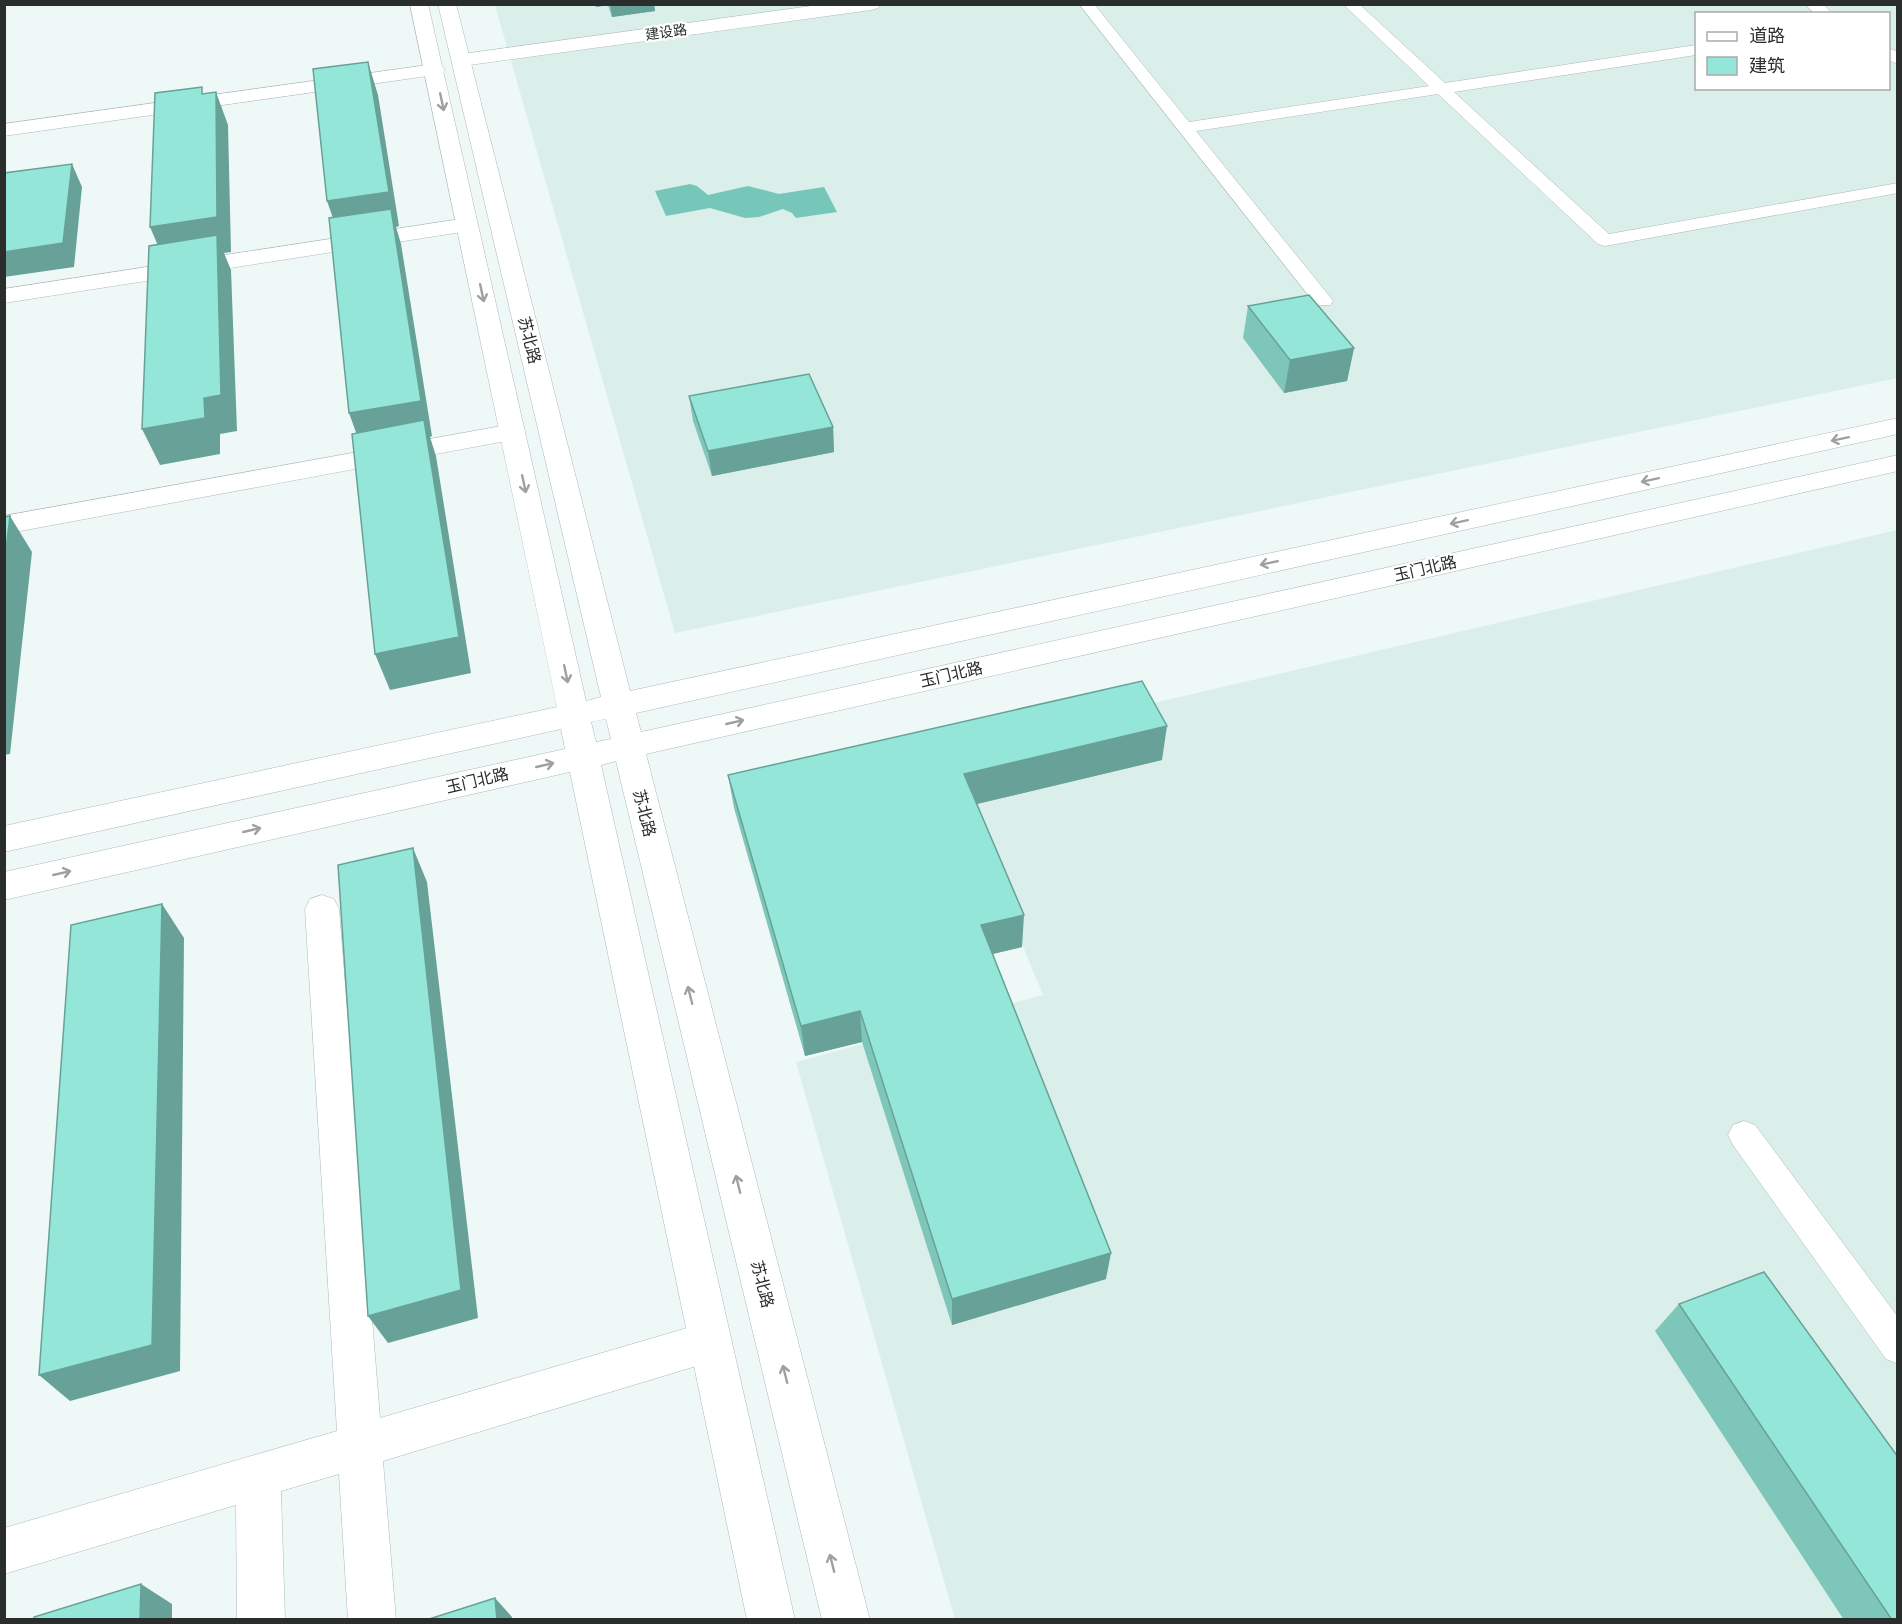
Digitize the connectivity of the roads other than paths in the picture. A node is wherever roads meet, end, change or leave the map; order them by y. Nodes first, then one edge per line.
1 (419, 4) edge
2 (447, 4) edge
3 (871, 4) edge
4 (1086, 4) edge
5 (1350, 4) edge
6 (1695, 50) edge
7 (448, 65) junction
8 (1442, 89) junction
9 (1184, 128) junction
10 (4, 130) edge
11 (1898, 188) edge
12 (467, 225) junction
13 (4, 296) edge
14 (1323, 301) dead end
15 (1898, 426) edge
16 (513, 432) junction
17 (1898, 462) edge
18 (4, 525) edge
19 (618, 705) junction
20 (574, 715) junction
21 (628, 746) junction
22 (583, 756) junction
23 (4, 839) edge
24 (4, 886) edge
25 (322, 909) dead end
26 (1744, 1135) dead end
27 (711, 1342) junction
28 (1898, 1347) edge
29 (362, 1445) junction
30 (258, 1476) junction
31 (4, 1551) edge
32 (261, 1620) edge
33 (372, 1620) edge
34 (771, 1620) edge
35 (846, 1620) edge

1 - 7 street, 苏北路
2 - 7 street, 苏北路
3 - 7 street, 建设路
4 - 9 lane
5 - 8 lane
6 - 8 lane
7 - 10 street, 建设路
7 -> 12 street, 苏北路
7 - 19 street, 苏北路
8 - 9 lane
8 - 11 lane
9 - 14 lane
12 - 13 street
12 -> 16 street, 苏北路
15 -> 19 street
16 - 18 street
16 -> 20 street, 苏北路
21 -> 17 street, 玉门北路
19 - 20 street
19 - 21 street, 苏北路
20 - 22 street, 苏北路
20 - 23 street
21 - 22 street, 玉门北路
35 -> 21 street, 苏北路
24 -> 22 street, 玉门北路
22 - 27 street, 苏北路
25 - 29 street
26 - 28 lane
27 - 29 street
27 - 34 street, 苏北路
29 - 30 street
29 - 33 street
30 - 31 street
30 - 32 street

